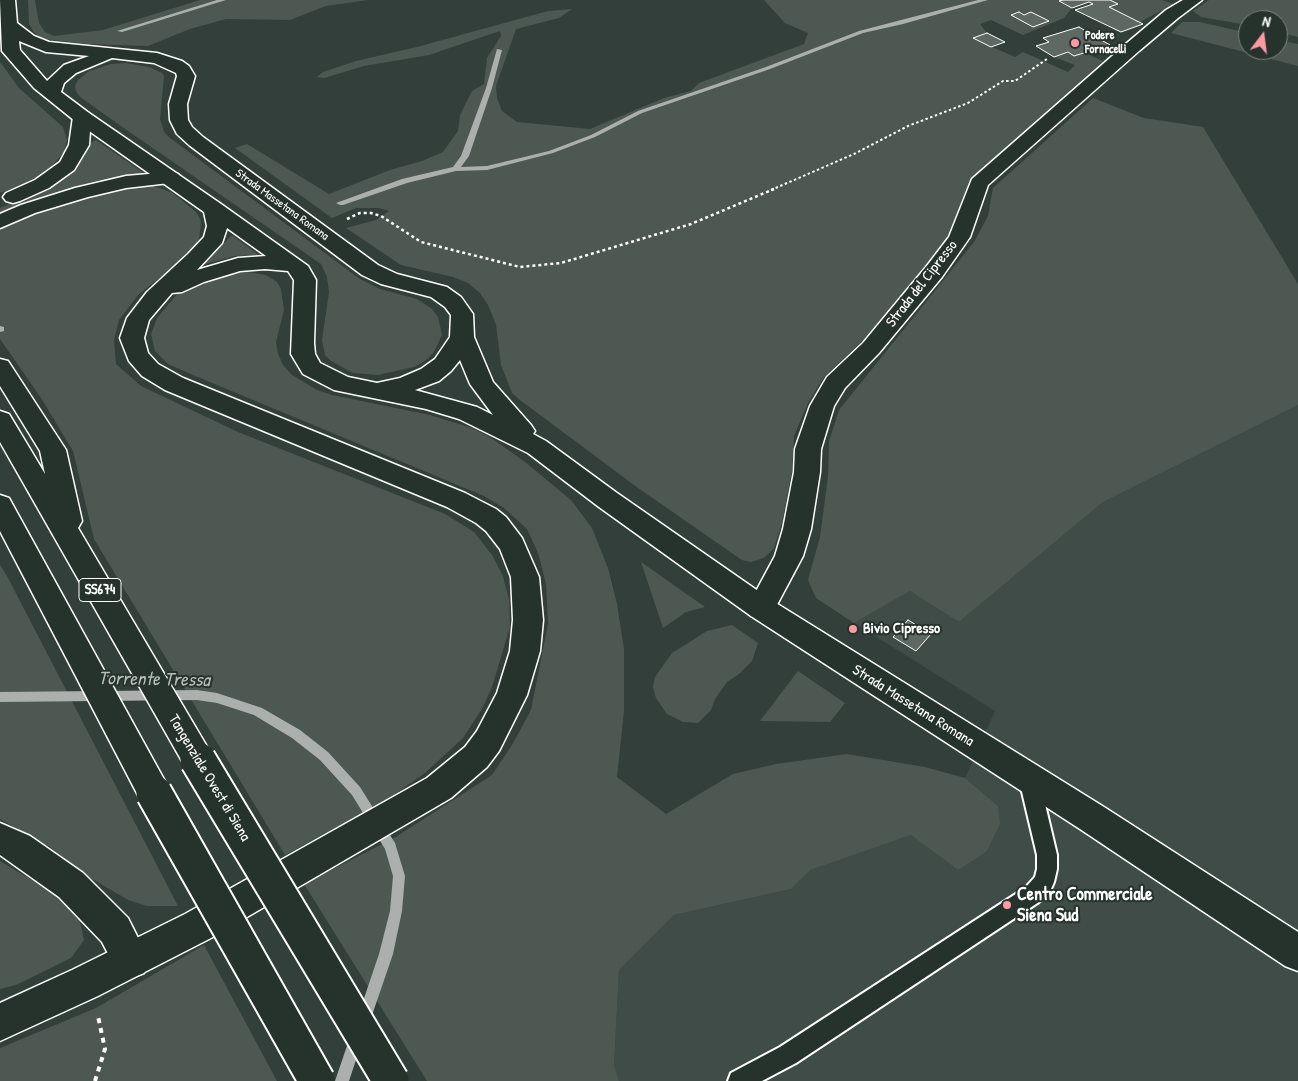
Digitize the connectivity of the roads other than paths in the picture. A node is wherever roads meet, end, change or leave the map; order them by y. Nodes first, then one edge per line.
1 (7, 0) edge
2 (1194, 0) edge
3 (8, 24) junction
4 (136, 55) junction
5 (52, 93) junction
6 (82, 116) junction
7 (171, 178) junction
8 (214, 208) junction
9 (2, 214) edge
10 (294, 265) junction
11 (155, 297) junction
12 (462, 337) junction
13 (0, 366) edge
14 (372, 390) junction
15 (0, 420) edge
16 (536, 447) junction
17 (0, 505) edge
18 (0, 523) edge
19 (72, 542) junction
20 (28, 557) junction
21 (761, 608) junction
22 (1029, 779) junction
23 (0, 839) edge
24 (1298, 953) edge
25 (131, 960) junction
26 (0, 1022) edge
27 (317, 1081) edge
28 (391, 1081) edge
29 (739, 1081) edge

1 - 3 main road, Strada Massetana Romana
2 - 21 main road, Strada del Cipresso
3 - 4 main road, Strada Massetana Romana
3 - 5 main road, Strada Massetana Romana
4 - 5 main road, Strada Massetana Romana
4 - 12 main road, Strada Massetana Romana
5 - 6 main road, Strada Massetana Romana
6 - 7 main road, Strada Massetana Romana
6 - 9 main road
7 - 8 main road, Strada Massetana Romana
7 - 9 main road
8 - 10 main road, Strada Massetana Romana
8 - 11 main road
10 - 11 main road
10 - 14 main road, Strada Massetana Romana
11 - 25 main road
12 - 14 main road, Strada Massetana Romana
12 - 16 main road, Strada Massetana Romana
13 - 19 main road
14 - 16 main road, Strada Massetana Romana
15 - 19 main road, Tangenziale Ovest di Siena / SS674
16 - 21 main road, Strada Massetana Romana
17 - 20 main road
18 - 20 main road
19 - 28 main road, Tangenziale Ovest di Siena / SS674, bridge
20 - 27 main road, bridge
21 - 22 main road, Strada Massetana Romana
22 - 24 main road, Strada Massetana Romana
22 - 29 lane
23 - 25 main road
25 - 26 main road

